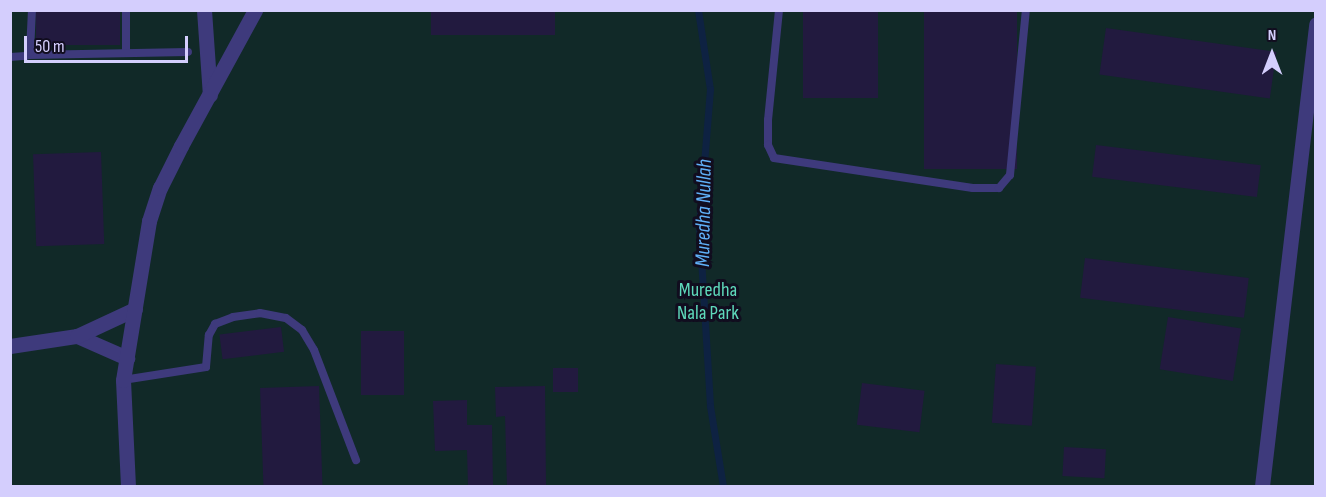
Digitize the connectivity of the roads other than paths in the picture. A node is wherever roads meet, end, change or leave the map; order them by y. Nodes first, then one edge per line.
1 (32, 10) edge
2 (126, 10) edge
3 (204, 10) edge
4 (255, 10) edge
5 (779, 10) edge
6 (1026, 10) edge
7 (1316, 24) edge
8 (188, 52) dead end
9 (126, 53) junction
10 (29, 55) junction
11 (10, 57) edge
12 (210, 95) junction
13 (135, 309) junction
14 (77, 336) junction
15 (10, 346) edge
16 (127, 358) junction
17 (123, 380) junction
18 (356, 460) dead end
19 (128, 486) edge
20 (1262, 486) edge

1 - 10 lane
2 - 9 lane
3 - 12 street
4 - 12 street
5 - 6 lane
7 - 20 street
8 - 9 lane
9 - 10 lane
10 - 11 lane
12 - 13 street
13 - 14 street
13 - 16 street
14 - 15 street
14 - 16 street
16 - 17 street
17 - 18 lane
17 - 19 street

